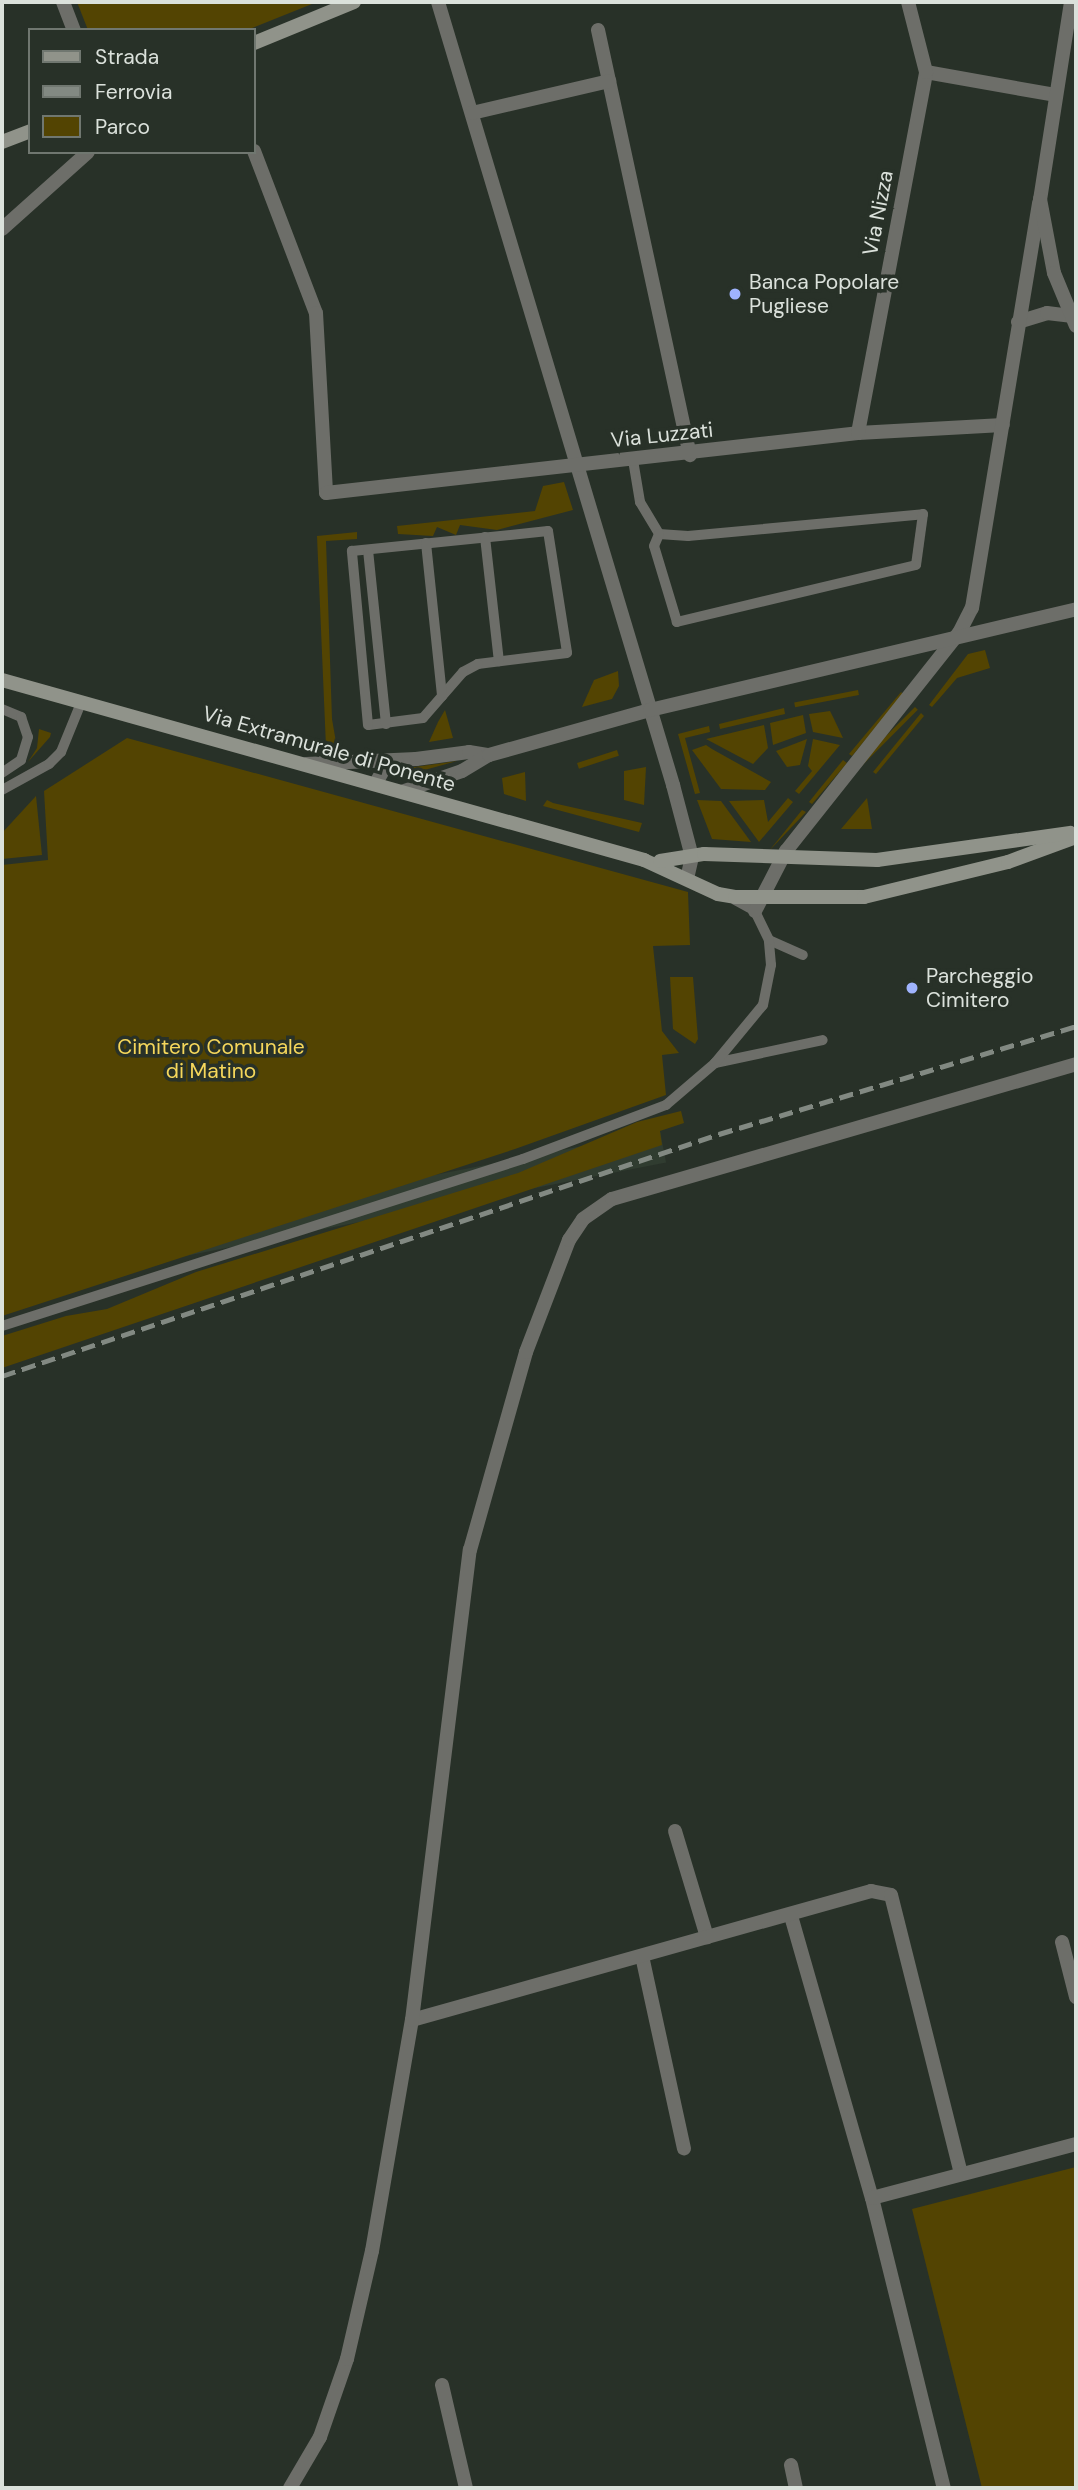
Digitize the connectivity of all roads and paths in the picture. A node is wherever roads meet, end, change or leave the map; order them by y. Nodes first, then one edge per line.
1 (63, 2) edge
2 (351, 2) edge
3 (438, 2) edge
4 (908, 2) edge
5 (1072, 8) edge
6 (73, 28) edge
7 (598, 30) dead end
8 (256, 42) edge
9 (926, 72) junction
10 (609, 81) junction
11 (1055, 95) junction
12 (472, 113) junction
13 (28, 132) edge
14 (2, 142) edge
15 (86, 154) edge
16 (255, 154) edge
17 (1040, 199) junction
18 (2, 229) edge
19 (1074, 321) edge
20 (1018, 322) junction
21 (1003, 425) junction
22 (858, 433) junction
23 (690, 455) junction
24 (634, 460) junction
25 (579, 464) junction
26 (659, 534) junction
27 (485, 537) junction
28 (426, 543) junction
29 (368, 550) junction
30 (1076, 609) edge
31 (959, 634) junction
32 (499, 661) junction
33 (2, 680) edge
34 (442, 696) junction
35 (81, 702) junction
36 (2, 709) edge
37 (650, 710) junction
38 (386, 724) junction
39 (489, 755) junction
40 (398, 760) junction
41 (306, 764) junction
42 (3, 773) edge
43 (12, 782) junction
44 (376, 783) junction
45 (2, 790) edge
46 (404, 791) junction
47 (1076, 835) edge
48 (692, 857) junction
49 (783, 858) junction
50 (644, 860) junction
51 (687, 878) junction
52 (718, 894) junction
53 (763, 897) junction
54 (755, 911) junction
55 (769, 940) junction
56 (803, 955) dead end
57 (823, 1040) dead end
58 (715, 1063) junction
59 (1076, 1064) edge
60 (2, 1326) edge
61 (676, 1831) dead end
62 (792, 1916) junction
63 (707, 1937) junction
64 (1062, 1942) dead end
65 (642, 1956) junction
66 (1076, 1997) edge
67 (412, 2020) junction
68 (1076, 2144) edge
69 (684, 2148) dead end
70 (961, 2174) junction
71 (872, 2198) junction
72 (442, 2385) dead end
73 (790, 2465) dead end
74 (290, 2488) edge
75 (466, 2488) edge
76 (796, 2488) edge
77 (944, 2488) edge

1 - 6 street
2 - 8 main road
3 - 12 street
4 - 9 street, Via Nizza
5 - 11 street
7 - 10 street
9 - 11 street
9 - 22 street, Via Nizza
10 - 12 street
10 - 23 street
11 - 17 street
12 - 25 street
13 - 14 main road
15 - 18 street
16 - 25 street, Via Luzzati
17 - 19 street
17 - 20 street
19 - 20 street
20 - 21 street
21 - 22 street, Via Luzzati
21 - 31 street
22 - 23 street, Via Luzzati
23 - 24 street, Via Luzzati
24 - 25 street, Via Luzzati
24 - 26 lane
25 - 37 street
26 - 26 lane
27 - 28 lane
27 - 32 lane
27 - 32 lane
28 - 29 lane
28 - 34 lane
29 - 38 lane
29 - 38 lane
30 - 31 street
31 - 37 street
31 - 49 street
32 - 34 lane
33 - 35 main road, Via Extramurale di Ponente
34 - 38 lane
35 - 41 main road, Via Extramurale di Ponente
35 - 43 lane
36 - 42 lane
37 - 39 street
37 - 48 street
39 - 40 street
39 - 46 street
40 - 41 street
40 - 44 street
41 - 44 main road, Via Extramurale di Ponente
42 - 43 lane
43 - 45 lane
44 - 46 main road, Via Extramurale di Ponente
46 - 50 main road, Via Extramurale di Ponente
47 - 49 main road, Via Extramurale di Ponente
47 - 53 main road, Via Extramurale di Ponente
48 - 49 main road, Via Extramurale di Ponente
48 - 50 main road, Via Extramurale di Ponente
48 - 51 street
49 - 53 street
50 - 51 main road, Via Extramurale di Ponente
51 - 52 main road, Via Extramurale di Ponente
52 - 53 main road, Via Extramurale di Ponente
52 - 54 lane
53 - 54 street
54 - 55 lane
55 - 56 lane
55 - 58 lane
57 - 58 lane
58 - 60 lane
59 - 67 street
61 - 63 street
62 - 63 street
62 - 70 street
62 - 71 street
63 - 65 street
64 - 66 street
65 - 67 street
65 - 69 street
67 - 74 street
68 - 70 street
70 - 71 street
71 - 77 street
72 - 75 street
73 - 76 street

